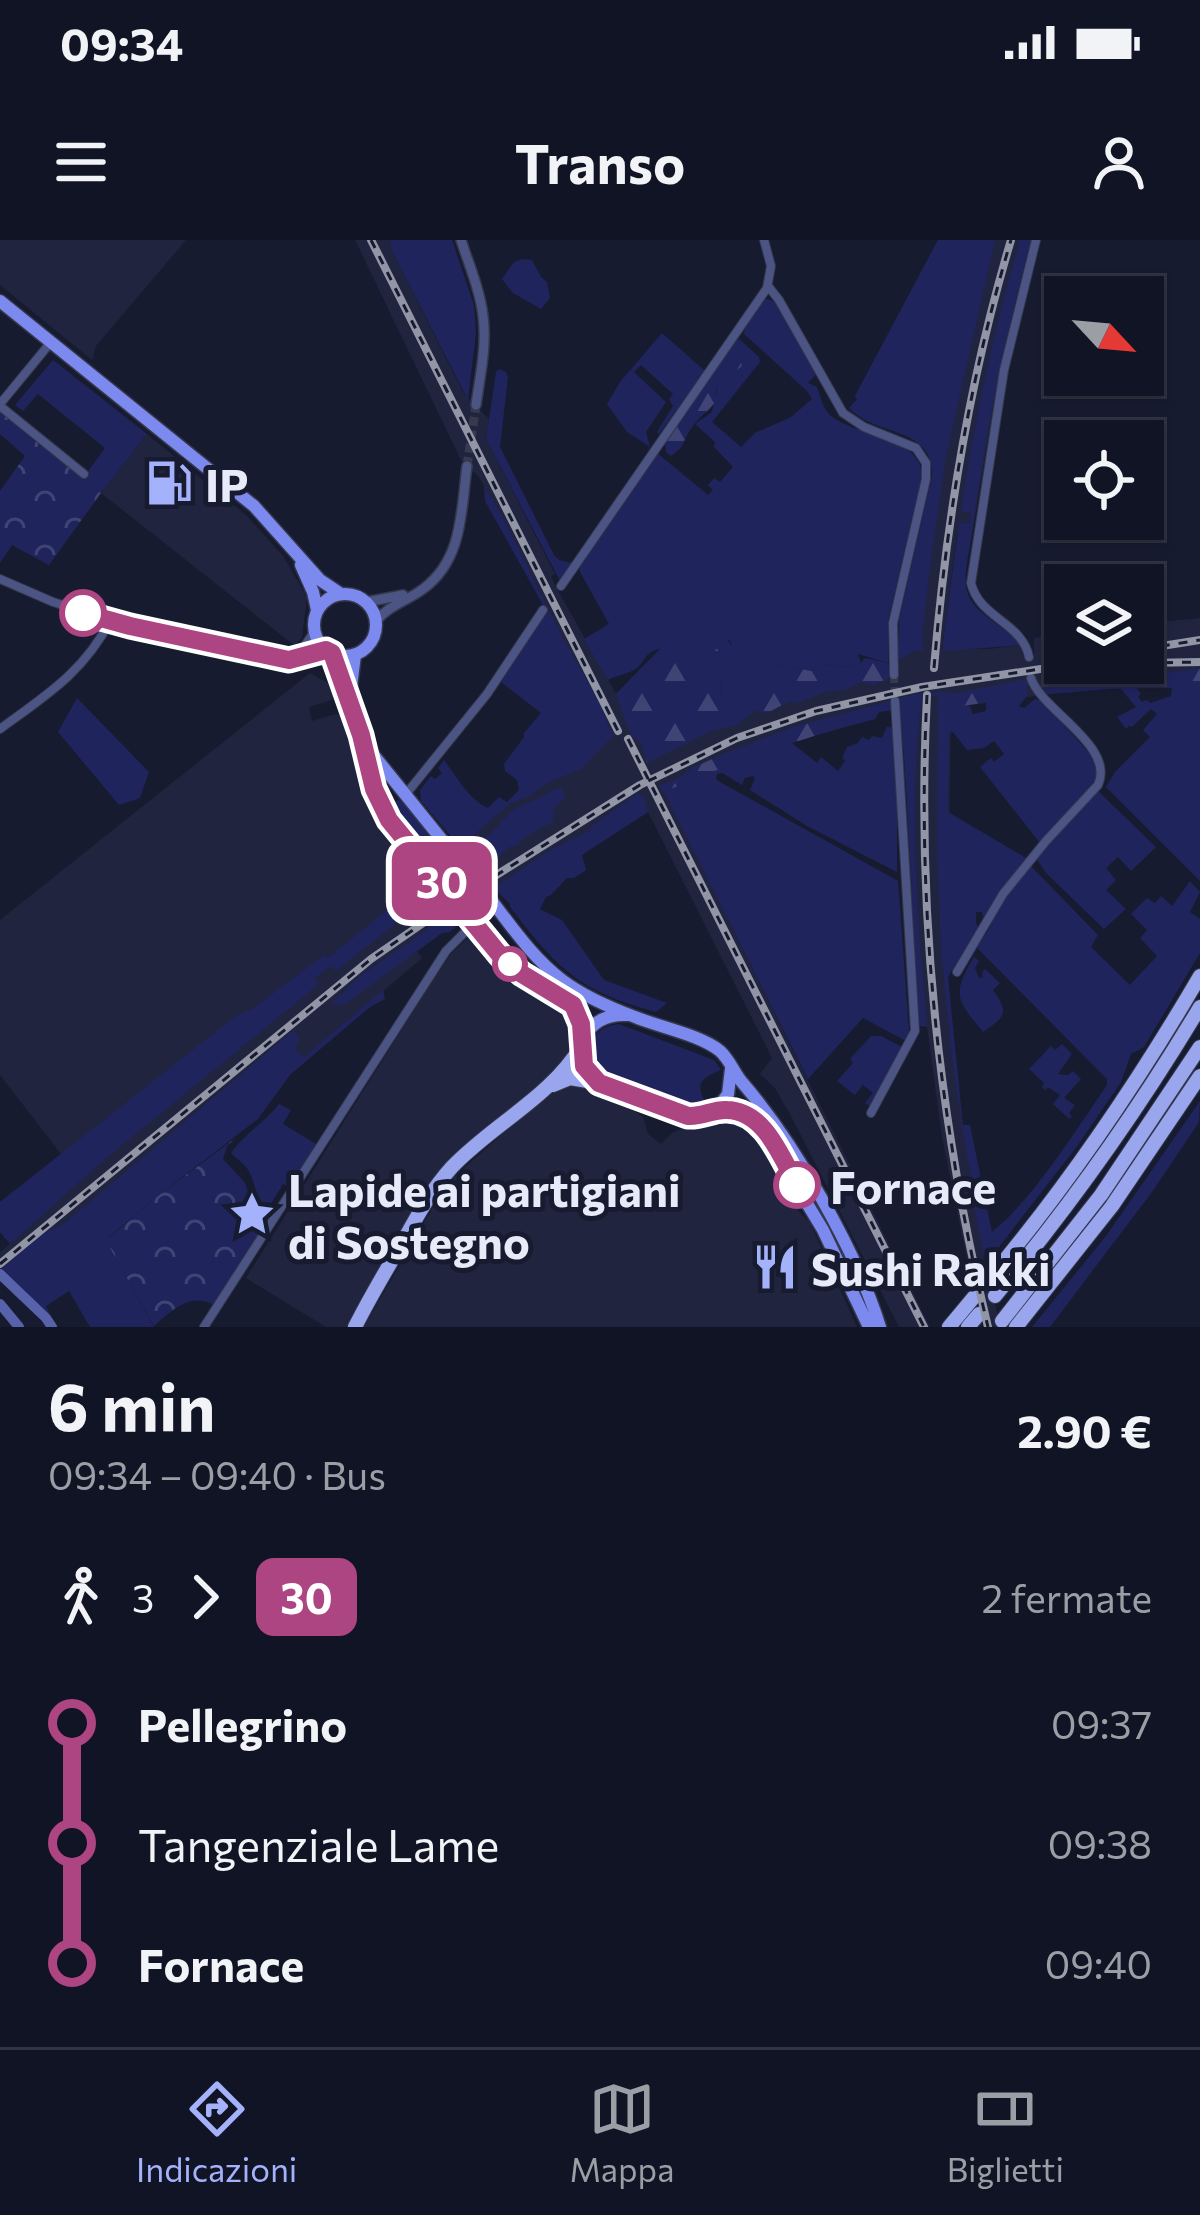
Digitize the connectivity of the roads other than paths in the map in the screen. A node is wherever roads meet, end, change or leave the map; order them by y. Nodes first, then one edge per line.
1 (461, 240) edge
2 (764, 240) edge
3 (1036, 240) edge
4 (768, 286) junction
5 (0, 301) edge
6 (51, 342) junction
7 (0, 405) edge
8 (476, 405) tunnel mouth
9 (467, 466) tunnel mouth
10 (85, 474) dead end
11 (292, 548) junction
12 (0, 579) edge
13 (561, 586) dead end
14 (425, 588) junction
15 (341, 594) junction
16 (366, 602) junction
17 (317, 610) junction
18 (544, 610) dead end
19 (110, 621) junction
20 (376, 621) junction
21 (314, 632) junction
22 (329, 652) junction
23 (355, 655) junction
24 (1029, 657) dead end
25 (283, 658) junction
26 (894, 675) tunnel mouth
27 (1031, 678) dead end
28 (895, 700) tunnel mouth
29 (350, 701) junction
30 (0, 729) edge
31 (361, 735) junction
32 (405, 796) junction
33 (463, 866) tunnel mouth
34 (444, 884) dead end
35 (484, 891) tunnel mouth
36 (460, 904) dead end
37 (474, 923) junction
38 (957, 971) dead end
39 (1200, 976) edge
40 (1200, 1007) edge
41 (632, 1016) junction
42 (583, 1042) junction
43 (1200, 1047) edge
44 (730, 1064) junction
45 (1200, 1076) edge
46 (599, 1083) junction
47 (543, 1090) junction
48 (716, 1110) junction
49 (872, 1113) dead end
50 (990, 1278) dead end
51 (995, 1296) dead end
52 (974, 1297) dead end
53 (980, 1314) dead end
54 (1009, 1324) edge
55 (204, 1327) edge
56 (355, 1327) edge
57 (869, 1327) edge
58 (880, 1327) edge
59 (949, 1327) edge
60 (968, 1327) edge

1 - 8 street
2 - 4 street
3 - 24 street
4 - 13 street
4 - 26 street
5 - 6 main road
6 - 7 street
6 - 11 main road
7 - 10 street
9 - 14 street
11 - 15 main road
11 - 17 main road
12 - 19 street
14 - 16 street
14 - 20 street
15 - 16 main road
15 - 17 main road
16 - 20 main road
17 - 21 main road
18 - 32 street
19 - 25 street
19 - 30 street
20 - 23 main road
21 - 22 main road
21 - 25 street
22 - 23 main road
22 - 25 street
22 - 29 main road
23 - 29 main road
27 - 38 street
28 - 49 street
29 - 31 main road
31 - 32 main road
31 - 34 main road
32 - 33 main road
35 - 41 main road
36 - 37 main road
37 - 42 main road
37 - 55 street
39 - 50 highway
40 - 51 highway
41 - 42 main road
41 - 44 main road
42 - 46 main road
42 - 47 highway
43 - 54 highway
44 - 48 main road
44 - 58 main road
45 - 54 highway
46 - 47 highway
46 - 48 main road
47 - 56 highway
48 - 57 main road
52 - 59 highway
53 - 60 highway

